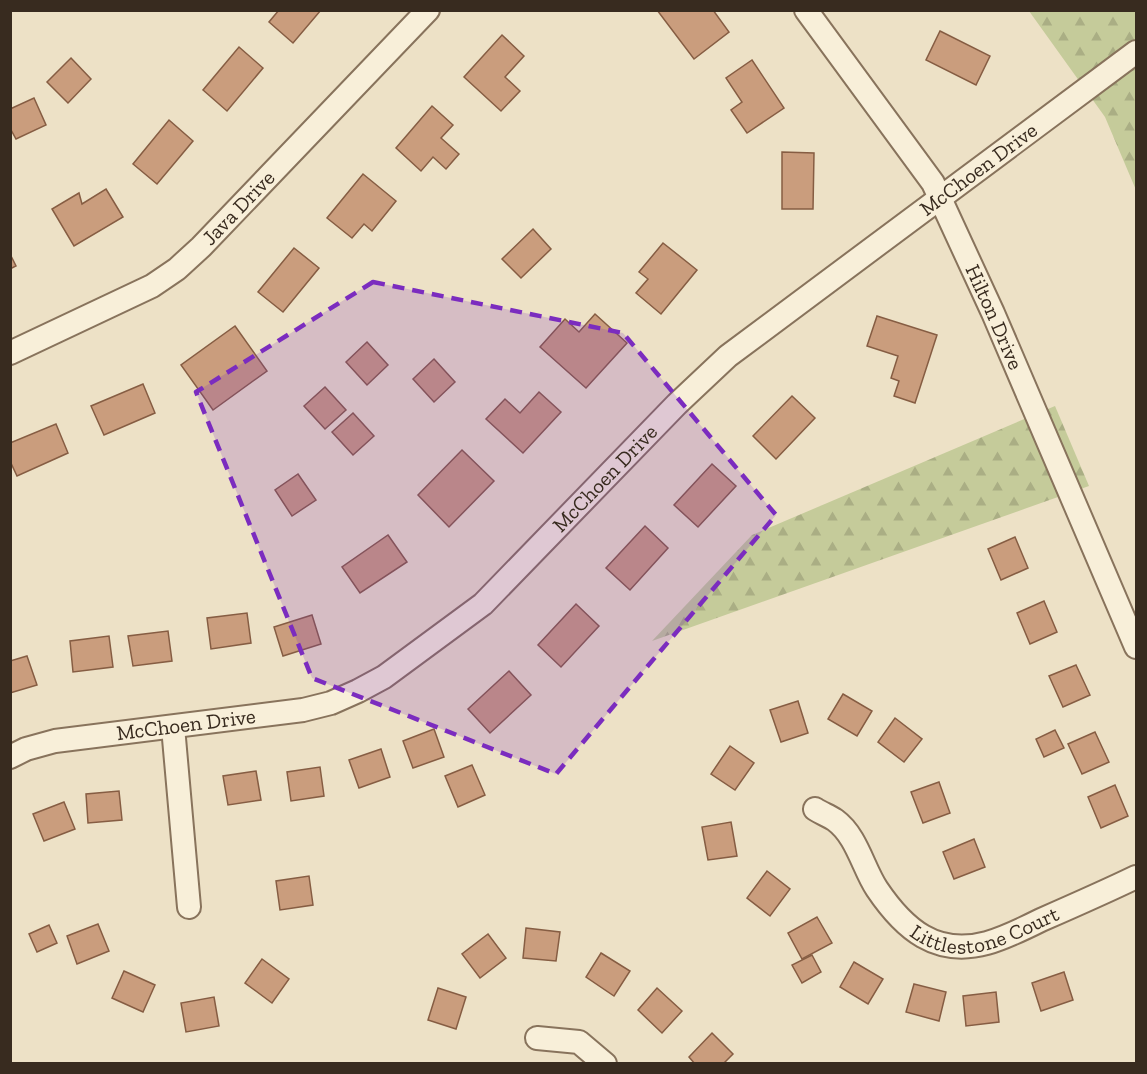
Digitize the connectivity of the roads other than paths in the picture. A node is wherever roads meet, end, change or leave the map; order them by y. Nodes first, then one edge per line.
1 (428, 10) edge
2 (806, 10) edge
3 (1137, 52) edge
4 (940, 199) junction
5 (10, 353) edge
6 (1137, 647) edge
7 (173, 727) junction
8 (10, 757) edge
9 (815, 809) dead end
10 (1137, 877) edge
11 (189, 907) dead end
12 (537, 1038) dead end
13 (605, 1064) edge

1 - 5 street, Java Drive
2 - 4 street, Hilton Drive
3 - 4 street, McChoen Drive
4 - 6 street, Hilton Drive
4 - 7 street, McChoen Drive
7 - 8 street, McChoen Drive
7 - 11 street
9 - 10 street, Littlestone Court
12 - 13 street

